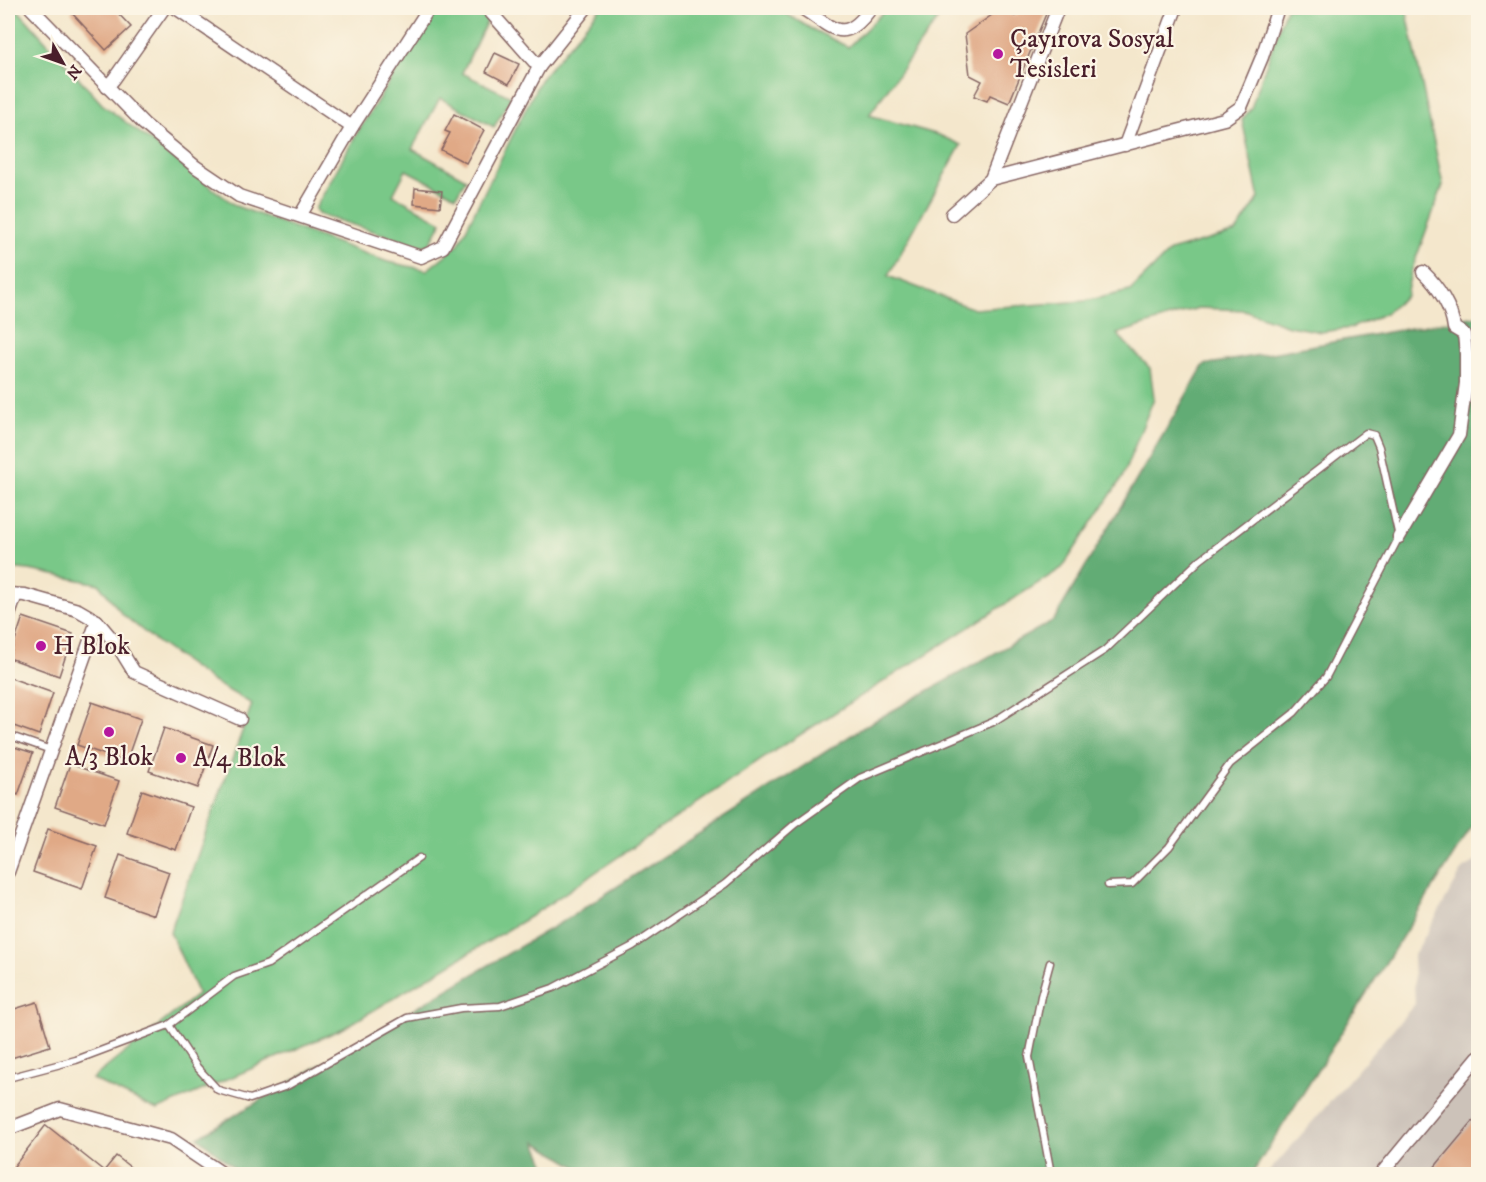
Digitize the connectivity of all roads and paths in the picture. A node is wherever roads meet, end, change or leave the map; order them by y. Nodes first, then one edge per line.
1 (31, 8) edge
2 (164, 8) edge
3 (176, 8) edge
4 (429, 8) edge
5 (487, 8) edge
6 (586, 8) edge
7 (802, 8) edge
8 (871, 8) edge
9 (1058, 8) edge
10 (1176, 8) edge
11 (1278, 8) edge
12 (539, 67) junction
13 (107, 87) junction
14 (352, 127) junction
15 (1125, 145) junction
16 (991, 179) junction
17 (952, 214) dead end
18 (300, 216) junction
19 (1423, 272) dead end
20 (1399, 537) junction
21 (13, 595) edge
22 (96, 621) junction
23 (8, 627) edge
24 (240, 719) dead end
25 (8, 735) edge
26 (51, 750) junction
27 (419, 858) dead end
28 (8, 872) edge
29 (1108, 885) dead end
30 (1050, 963) dead end
31 (169, 1025) junction
32 (1479, 1057) edge
33 (8, 1078) edge
34 (8, 1129) edge
35 (223, 1174) edge
36 (1051, 1174) edge
37 (1382, 1174) edge

1 - 13 street
2 - 13 street
3 - 14 street
4 - 14 street
5 - 12 street
6 - 12 street
7 - 8 street
9 - 16 street
10 - 15 street
11 - 15 street
12 - 18 street
13 - 18 street
14 - 18 street
15 - 16 street
16 - 17 street
19 - 20 street
20 - 29 lane
20 - 31 lane
21 - 22 street
21 - 23 lane
22 - 24 street
22 - 26 street
25 - 26 lane
26 - 28 street
27 - 31 lane
30 - 36 lane
31 - 33 lane
32 - 37 street
34 - 35 street

